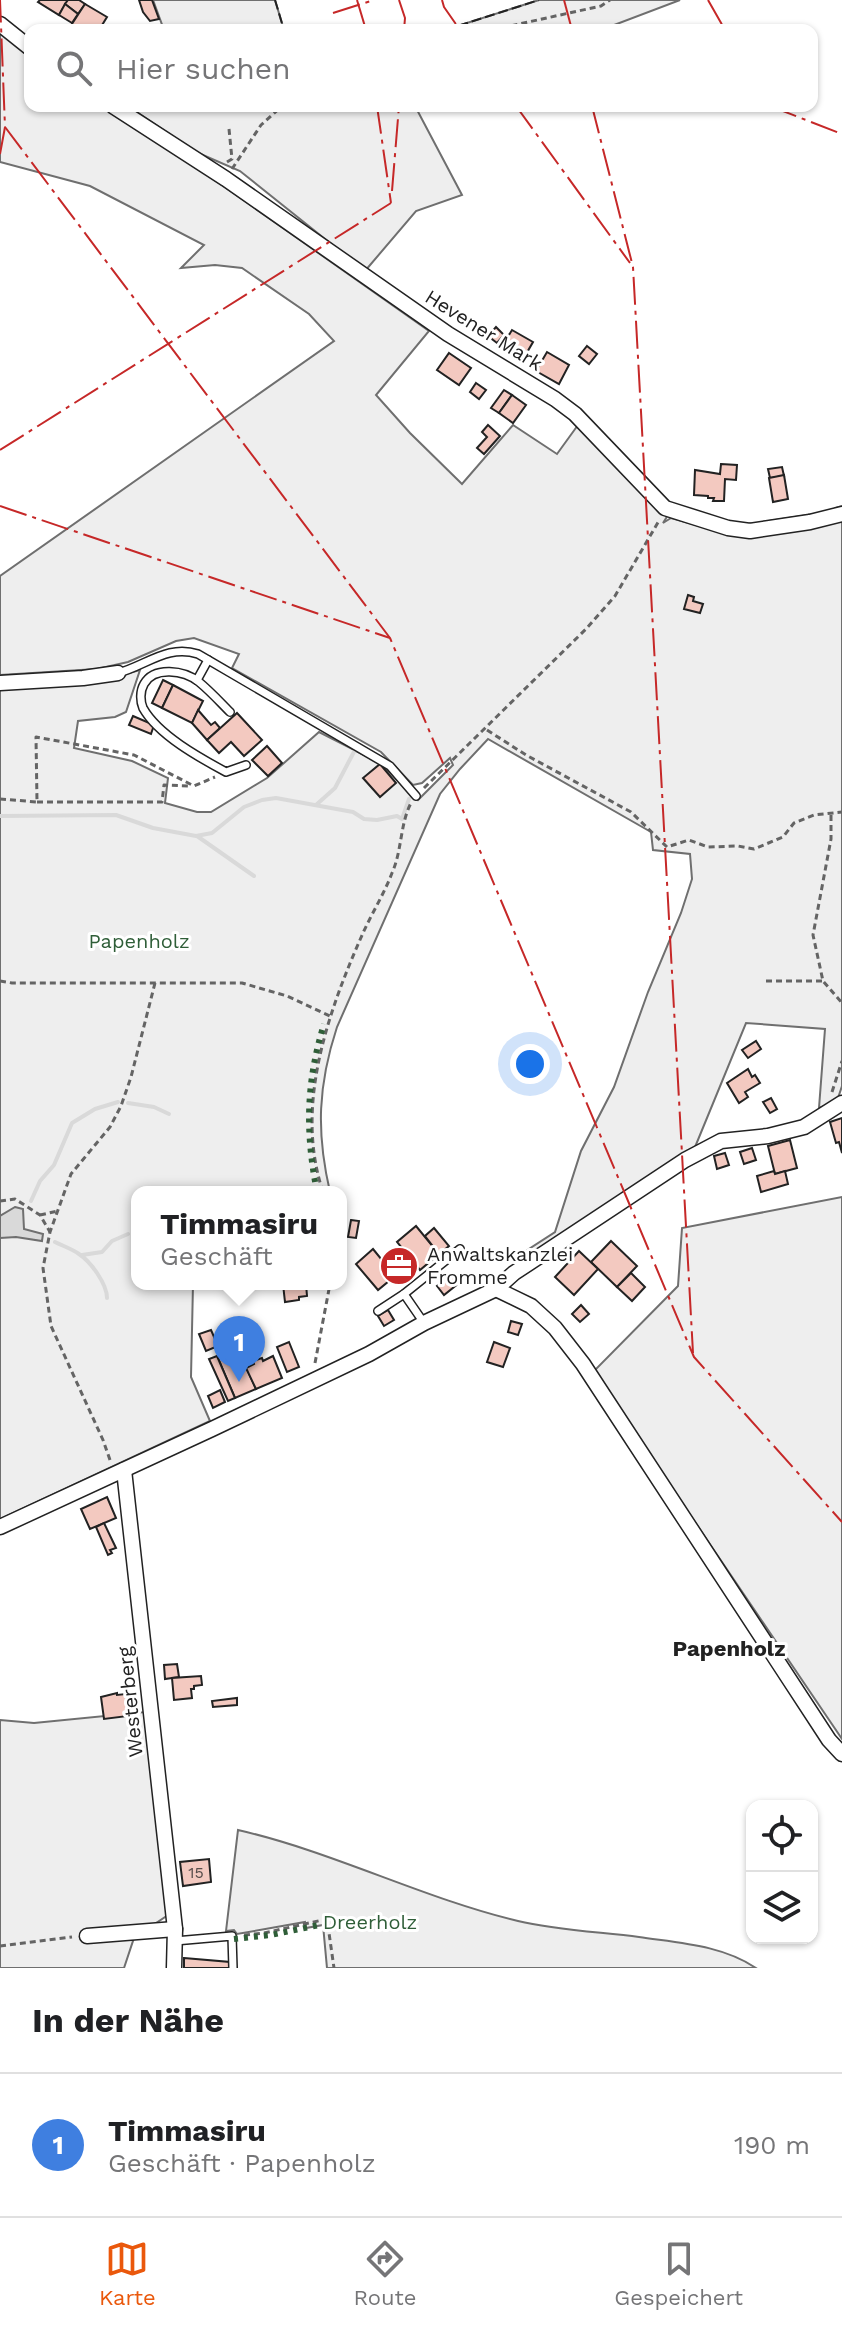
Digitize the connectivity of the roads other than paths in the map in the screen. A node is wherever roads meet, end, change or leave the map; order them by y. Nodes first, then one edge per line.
1 (0, 24) edge
2 (24, 43) edge
3 (122, 112) edge
4 (842, 514) edge
5 (208, 660) junction
6 (118, 673) joint
7 (197, 680) junction
8 (0, 683) edge
9 (230, 712) dead end
10 (246, 765) dead end
11 (416, 796) road end
12 (839, 1105) edge
13 (460, 1249) dead end
14 (496, 1289) junction
15 (404, 1294) junction
16 (378, 1311) dead end
17 (424, 1323) junction
18 (119, 1472) junction
19 (0, 1527) edge
20 (842, 1754) edge
21 (175, 1935) junction
22 (87, 1936) road end
23 (174, 1968) edge
24 (233, 1968) edge

1 - 2 street
3 - 4 street, Hevener Mark
5 - 6 lane
5 - 7 lane
5 - 11 lane
6 - 8 street
7 - 9 lane
7 - 10 lane
12 - 14 street
13 - 15 lane
14 - 17 street
14 - 20 street
15 - 16 lane
15 - 17 lane
17 - 18 street
18 - 19 street
18 - 21 street, Westerberg
21 - 22 street
21 - 23 street, Westerberg
21 - 24 lane

